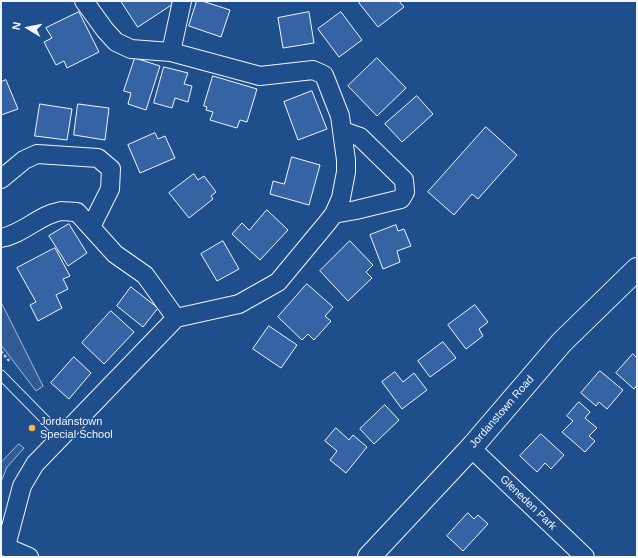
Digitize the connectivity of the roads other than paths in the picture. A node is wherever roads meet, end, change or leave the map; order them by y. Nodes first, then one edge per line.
1 (84, 1) edge
2 (182, 1) edge
3 (171, 52) junction
4 (343, 131) junction
5 (1, 179) edge
6 (334, 214) junction
7 (91, 227) junction
8 (1, 238) edge
9 (637, 269) edge
10 (176, 318) junction
11 (1, 375) edge
12 (62, 437) junction
13 (471, 448) junction
14 (3, 545) edge
15 (29, 557) edge
16 (369, 557) edge
17 (585, 557) edge

1 - 3 street
2 - 3 street
3 - 4 street
4 - 6 street
4 - 6 street
5 - 7 street
6 - 10 street
7 - 8 street
7 - 10 street
9 - 13 street, Jordanstown Road
10 - 12 street
11 - 12 lane
12 - 14 street
13 - 16 street, Jordanstown Road
13 - 17 street, Gleneden Park
14 - 15 street

